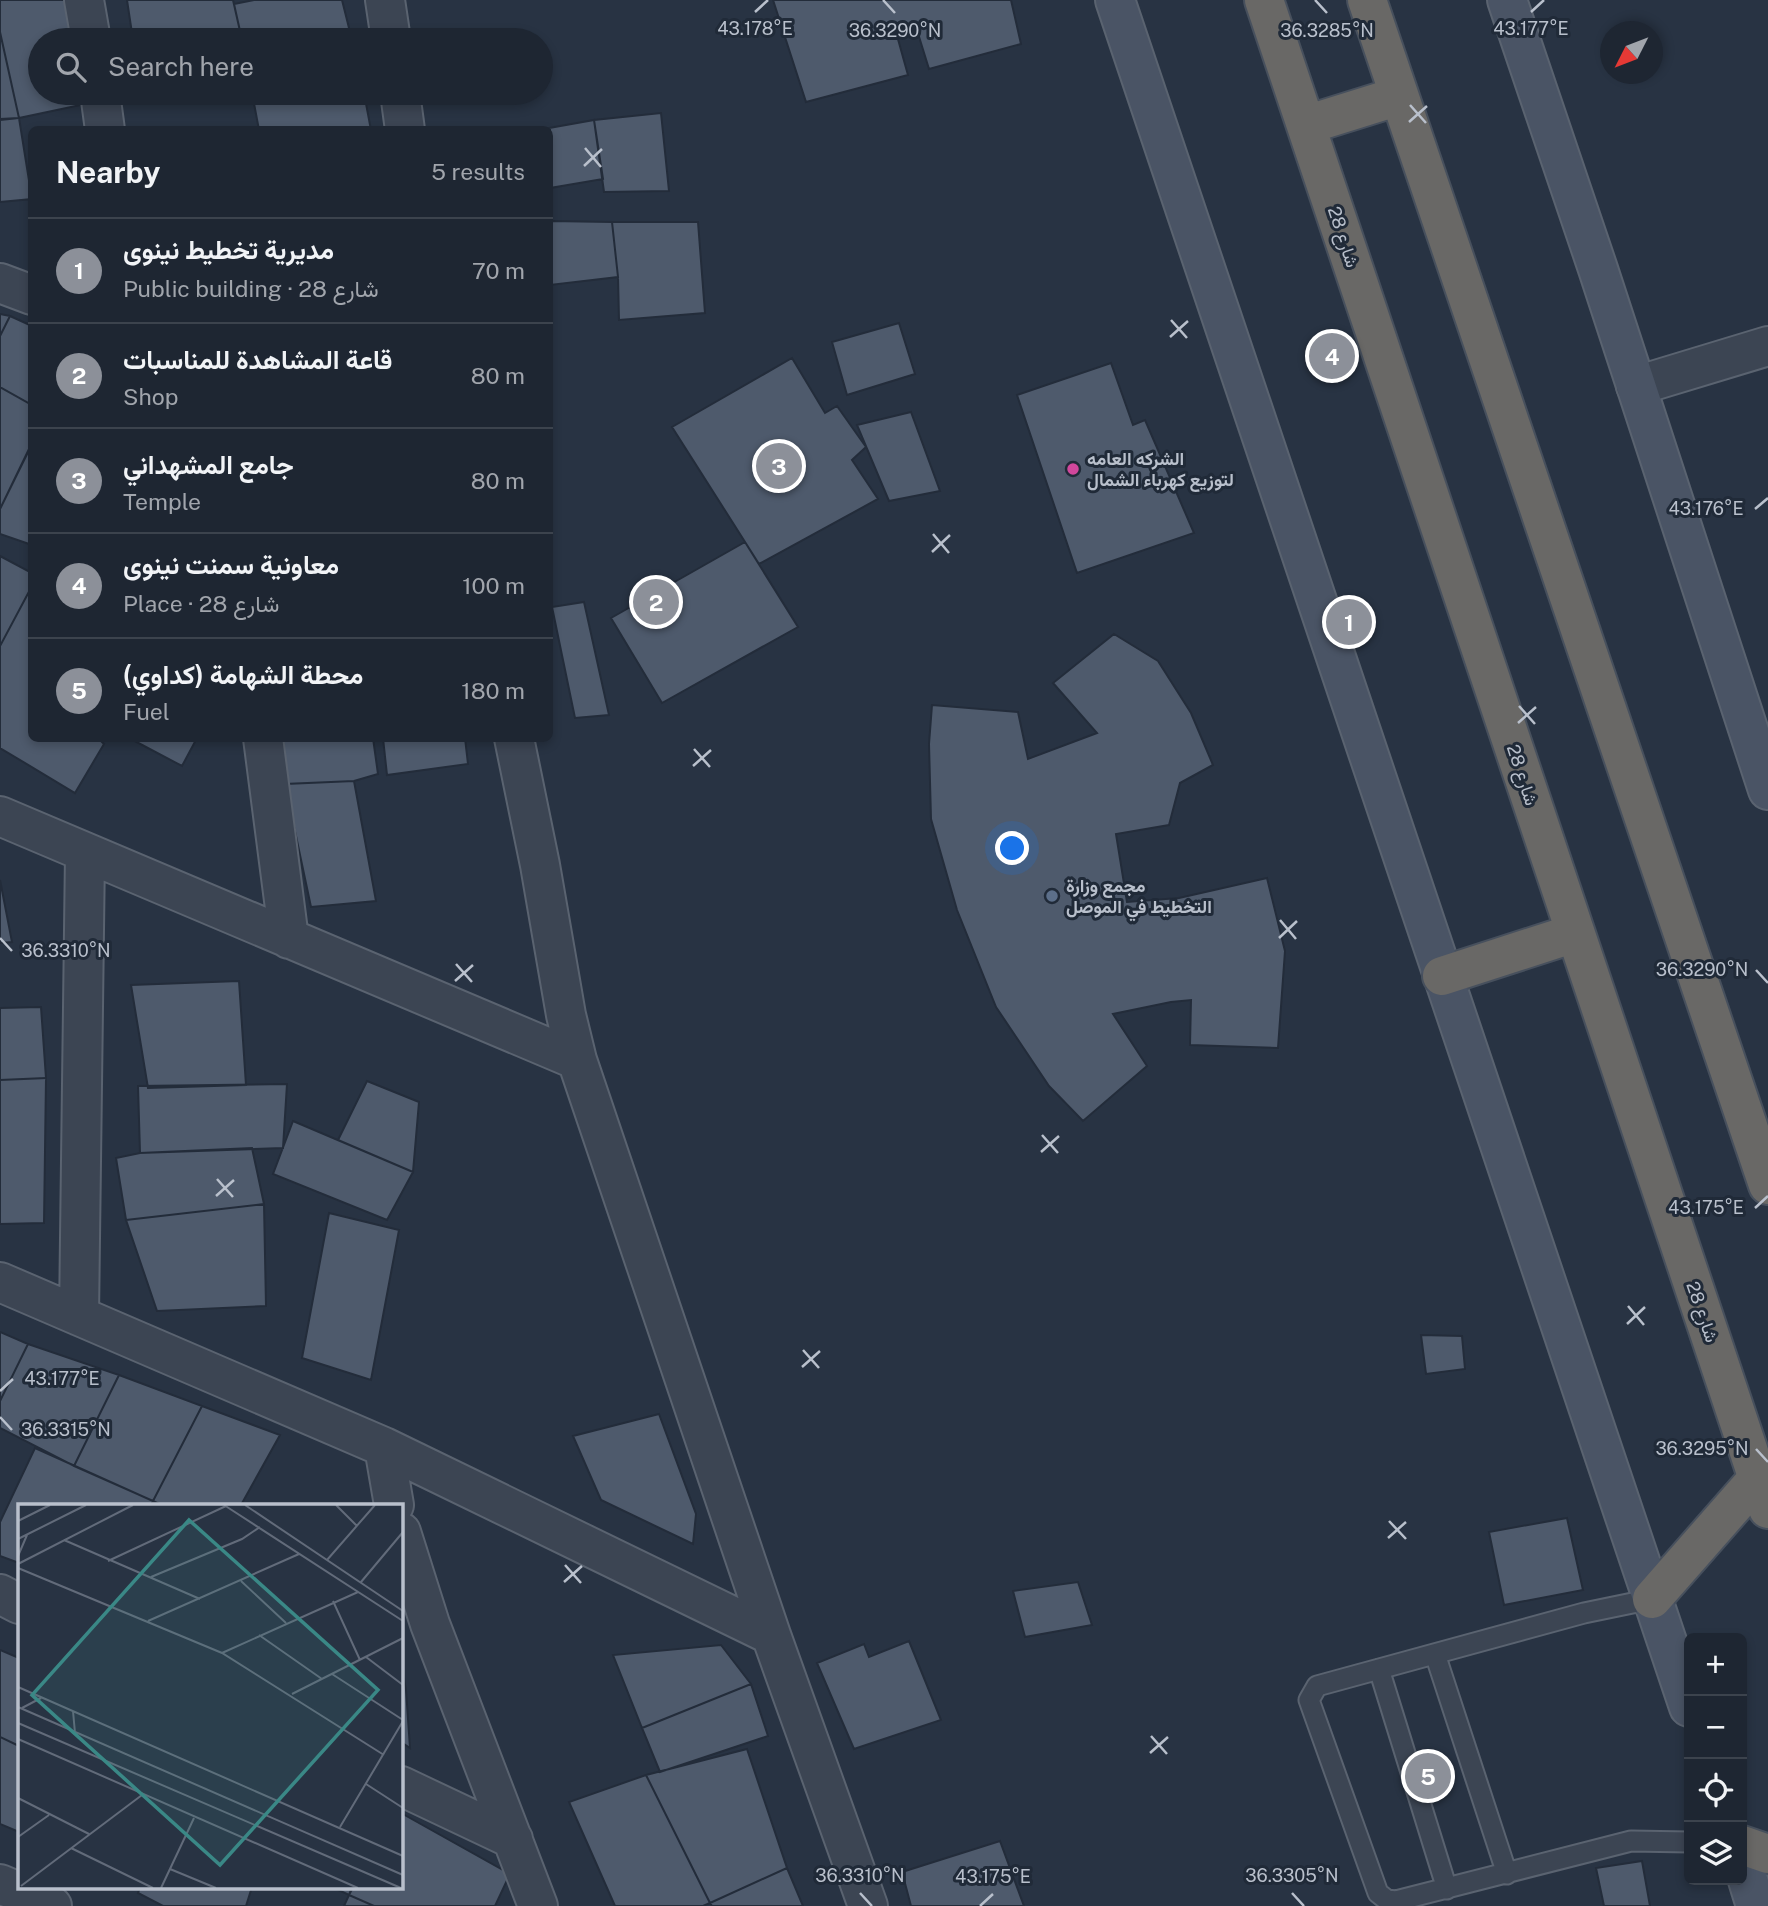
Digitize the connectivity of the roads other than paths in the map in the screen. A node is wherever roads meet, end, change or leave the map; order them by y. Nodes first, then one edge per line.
1 (85, 0) edge
2 (385, 0) edge
3 (1115, 0) edge
4 (1264, 0) edge
5 (1367, 0) edge
6 (1507, 0) edge
7 (89, 28) edge
8 (389, 28) edge
9 (1399, 96) junction
10 (102, 105) edge
11 (402, 105) edge
12 (1306, 125) junction
13 (105, 126) edge
14 (404, 126) edge
15 (0, 283) edge
16 (28, 294) edge
17 (1768, 346) edge
18 (1636, 386) junction
19 (264, 742) edge
20 (515, 742) edge
21 (1768, 789) edge
22 (0, 816) edge
23 (85, 853) junction
24 (1575, 933) junction
25 (289, 939) junction
26 (1442, 975) junction
27 (577, 1060) junction
28 (1768, 1185) edge
29 (0, 1282) edge
30 (79, 1316) junction
31 (384, 1447) junction
32 (1763, 1494) edge
33 (394, 1504) edge
34 (402, 1535) edge
35 (0, 1594) edge
36 (1652, 1599) junction
37 (18, 1603) edge
38 (771, 1635) junction
39 (1435, 1654) junction
40 (1379, 1669) junction
41 (1685, 1696) edge
42 (402, 1786) edge
43 (513, 1839) junction
44 (1684, 1842) edge
45 (1747, 1847) edge
46 (1768, 1854) edge
47 (1507, 1874) junction
48 (1747, 1876) edge
49 (0, 1884) edge
50 (1447, 1889) junction
51 (52, 1906) edge
52 (538, 1906) edge
53 (868, 1906) edge
54 (1756, 1906) edge

1 - 7 street
2 - 8 street
3 - 26 main road
4 - 12 highway, شارع 28
5 - 9 highway
6 - 18 main road
9 - 12 highway
9 - 28 highway
10 - 13 street
11 - 14 street
12 - 24 highway, شارع 28
15 - 16 street
17 - 18 street
18 - 21 main road
19 - 25 street
20 - 27 street
22 - 23 street
23 - 25 street
23 - 30 street
24 - 26 highway
24 - 32 highway, شارع 28
25 - 27 street
26 - 36 main road
27 - 38 street
29 - 30 street
30 - 31 street
31 - 33 street
31 - 38 street
32 - 36 highway
34 - 43 street
35 - 37 street
36 - 39 lane
36 - 41 main road
38 - 53 street
39 - 40 lane
39 - 47 lane
40 - 50 lane
40 - 50 lane
42 - 43 street
43 - 52 street
44 - 47 lane
45 - 46 highway
47 - 50 lane
48 - 54 main road
49 - 51 street

